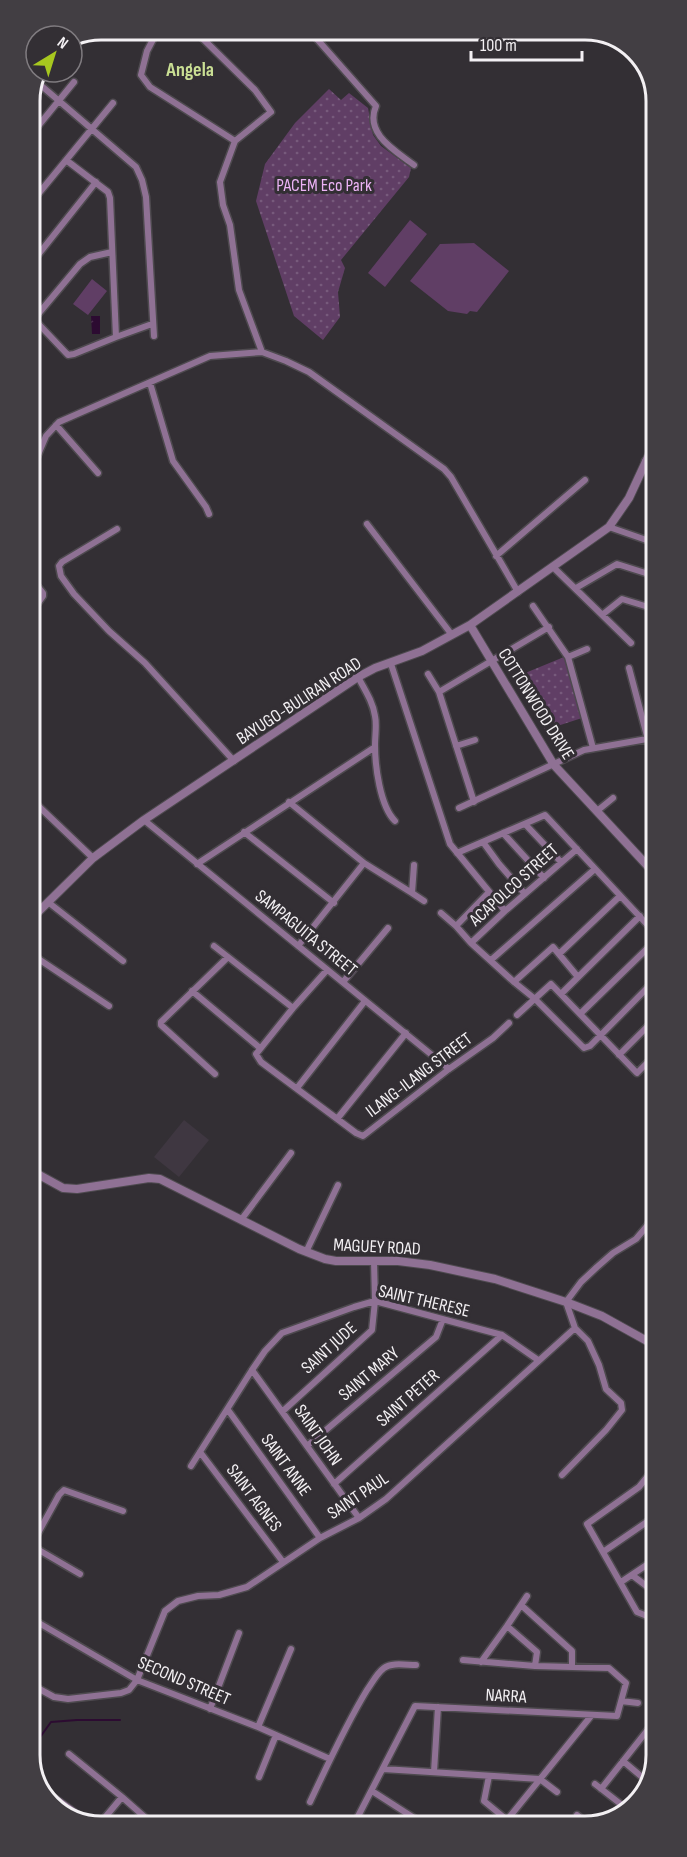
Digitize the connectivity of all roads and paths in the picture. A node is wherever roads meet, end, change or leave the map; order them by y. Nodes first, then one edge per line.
1 (153, 40) edge
2 (204, 40) edge
3 (319, 40) edge
4 (72, 84) edge
5 (43, 87) edge
6 (58, 101) junction
7 (113, 103) dead end
8 (41, 122) edge
9 (92, 129) junction
10 (235, 141) junction
11 (66, 160) junction
12 (414, 165) dead end
13 (96, 182) junction
14 (41, 191) edge
15 (41, 251) edge
16 (112, 252) junction
17 (41, 307) edge
18 (152, 324) junction
19 (41, 326) edge
20 (116, 336) junction
21 (154, 336) dead end
22 (262, 352) junction
23 (150, 382) junction
24 (56, 425) junction
25 (41, 448) edge
26 (645, 461) edge
27 (98, 473) dead end
28 (585, 480) dead end
29 (209, 514) dead end
30 (368, 524) dead end
31 (609, 527) junction
32 (117, 529) dead end
33 (646, 540) edge
34 (496, 556) junction
35 (553, 567) junction
36 (646, 573) edge
37 (576, 588) junction
38 (518, 592) junction
39 (533, 606) dead end
40 (646, 606) edge
41 (602, 615) junction
42 (470, 625) junction
43 (549, 627) junction
44 (452, 635) junction
45 (631, 644) dead end
46 (587, 650) dead end
47 (568, 657) junction
48 (491, 661) junction
49 (392, 663) junction
50 (629, 668) dead end
51 (428, 674) dead end
52 (358, 677) junction
53 (439, 692) junction
54 (646, 735) edge
55 (646, 739) edge
56 (475, 740) dead end
57 (456, 746) junction
58 (375, 747) junction
59 (593, 748) junction
60 (234, 760) junction
61 (554, 765) junction
62 (613, 798) dead end
63 (289, 802) junction
64 (474, 802) junction
65 (41, 808) edge
66 (459, 808) dead end
67 (597, 811) junction
68 (144, 820) junction
69 (395, 821) dead end
70 (525, 824) junction
71 (244, 832) junction
72 (503, 833) junction
73 (483, 842) junction
74 (577, 849) junction
75 (457, 854) junction
76 (93, 858) junction
77 (561, 862) junction
78 (364, 863) junction
79 (197, 864) junction
80 (646, 864) edge
81 (414, 865) dead end
82 (595, 869) junction
83 (543, 878) junction
84 (489, 892) junction
85 (412, 893) junction
86 (525, 894) junction
87 (620, 896) junction
88 (424, 901) dead end
89 (48, 902) junction
90 (334, 903) junction
91 (41, 909) edge
92 (505, 910) junction
93 (441, 913) dead end
94 (640, 916) junction
95 (646, 923) edge
96 (456, 926) junction
97 (388, 928) dead end
98 (471, 943) junction
99 (214, 946) dead end
100 (298, 946) junction
101 (646, 950) edge
102 (559, 954) junction
103 (228, 957) junction
104 (40, 960) edge
105 (491, 960) junction
106 (123, 962) dead end
107 (327, 970) junction
108 (578, 977) junction
109 (343, 982) junction
110 (514, 982) junction
111 (646, 989) edge
112 (192, 991) junction
113 (562, 993) junction
114 (535, 999) junction
115 (365, 1000) junction
116 (109, 1006) dead end
117 (293, 1008) junction
118 (580, 1014) junction
119 (517, 1015) dead end
120 (510, 1023) dead end
121 (646, 1028) edge
122 (406, 1033) junction
123 (600, 1035) junction
124 (260, 1048) junction
125 (620, 1055) junction
126 (646, 1064) edge
127 (449, 1069) junction
128 (215, 1074) dead end
129 (297, 1088) junction
130 (337, 1119) junction
131 (291, 1153) dead end
132 (40, 1176) edge
133 (338, 1185) dead end
134 (241, 1220) junction
135 (646, 1228) edge
136 (306, 1252) junction
137 (374, 1261) junction
138 (375, 1301) junction
139 (566, 1302) junction
140 (443, 1320) junction
141 (574, 1328) junction
142 (502, 1335) junction
143 (646, 1340) edge
144 (538, 1360) junction
145 (252, 1370) junction
146 (228, 1410) junction
147 (282, 1411) junction
148 (307, 1446) junction
149 (200, 1452) junction
150 (191, 1466) dead end
151 (562, 1475) dead end
152 (646, 1478) edge
153 (334, 1484) junction
154 (123, 1510) dead end
155 (358, 1518) junction
156 (646, 1523) edge
157 (40, 1530) edge
158 (320, 1538) junction
159 (40, 1550) edge
160 (603, 1552) junction
161 (283, 1562) junction
162 (646, 1565) edge
163 (80, 1574) dead end
164 (632, 1575) junction
165 (621, 1582) junction
166 (646, 1586) edge
167 (527, 1596) dead end
168 (521, 1605) junction
169 (646, 1616) edge
170 (40, 1624) edge
171 (507, 1626) junction
172 (239, 1633) dead end
173 (291, 1649) dead end
174 (463, 1660) dead end
175 (481, 1662) junction
176 (416, 1665) dead end
177 (535, 1666) junction
178 (572, 1666) junction
179 (137, 1680) junction
180 (40, 1689) edge
181 (621, 1701) junction
182 (638, 1703) dead end
183 (438, 1707) junction
184 (210, 1709) junction
185 (591, 1716) junction
186 (258, 1727) junction
187 (646, 1732) edge
188 (276, 1735) junction
189 (69, 1754) dead end
190 (330, 1758) junction
191 (623, 1761) junction
192 (383, 1769) junction
193 (434, 1772) junction
194 (489, 1776) junction
195 (259, 1777) dead end
196 (642, 1777) edge
197 (540, 1779) junction
198 (596, 1784) dead end
199 (602, 1789) junction
200 (372, 1791) junction
201 (557, 1792) dead end
202 (122, 1797) junction
203 (310, 1802) dead end
204 (622, 1805) edge
205 (106, 1816) edge
206 (144, 1816) edge
207 (358, 1816) edge
208 (410, 1816) edge
209 (498, 1816) edge
210 (511, 1816) edge

1 - 10 street
2 - 10 street
3 - 12 street
4 - 6 street
5 - 6 street
6 - 8 street
6 - 9 street
7 - 9 street
9 - 11 street
9 - 18 street
10 - 22 street
11 - 13 street
11 - 14 street
13 - 15 street
13 - 16 street
16 - 17 street
16 - 20 street
18 - 20 street
18 - 21 street
19 - 20 street
22 - 23 street
22 - 34 street
23 - 24 street
23 - 29 street
24 - 25 street
24 - 27 street
26 - 31 street, BAYUGO-BULIRAN ROAD
28 - 34 street
30 - 44 street
31 - 33 street
31 - 35 street, BAYUGO-BULIRAN ROAD
32 - 60 street
34 - 38 street
35 - 37 street
35 - 38 street, BAYUGO-BULIRAN ROAD
36 - 37 street
37 - 41 street
38 - 42 street, BAYUGO-BULIRAN ROAD
39 - 43 street
40 - 41 street
41 - 45 street
42 - 44 street, BAYUGO-BULIRAN ROAD
42 - 48 street, COTTONWOOD DRIVE
43 - 47 street
43 - 48 street
44 - 49 street, BAYUGO-BULIRAN ROAD
46 - 47 street
47 - 59 street
48 - 53 street
48 - 61 street, COTTONWOOD DRIVE
49 - 52 street, BAYUGO-BULIRAN ROAD
49 - 75 street
50 - 54 street
51 - 53 street
52 - 58 street
52 - 60 street, BAYUGO-BULIRAN ROAD
53 - 57 street
55 - 59 street
56 - 57 street
57 - 64 street
58 - 63 street
58 - 69 street
59 - 61 street
60 - 68 street, BAYUGO-BULIRAN ROAD
61 - 64 street
61 - 67 street, COTTONWOOD DRIVE
62 - 67 street
63 - 71 street
63 - 78 street
64 - 66 street
65 - 76 street
67 - 80 street, COTTONWOOD DRIVE
68 - 76 street, BAYUGO-BULIRAN ROAD
68 - 79 street, SAMPAGUITA STREET
70 - 72 street
70 - 74 street
70 - 77 street
71 - 79 street
71 - 90 street
72 - 73 street
72 - 83 street
73 - 75 street
73 - 86 street
74 - 77 street, ACAPOLCO STREET
74 - 82 street
75 - 84 street
76 - 89 street, BAYUGO-BULIRAN ROAD
77 - 83 street, ACAPOLCO STREET
78 - 85 street
78 - 90 street
79 - 100 street, SAMPAGUITA STREET
81 - 85 street
82 - 87 street
82 - 105 street
83 - 86 street, ACAPOLCO STREET
84 - 92 street
84 - 96 street
85 - 88 street
86 - 92 street, ACAPOLCO STREET
87 - 94 street
87 - 102 street
89 - 91 street, BAYUGO-BULIRAN ROAD
89 - 106 street
90 - 100 street
92 - 98 street, ACAPOLCO STREET
93 - 96 street
94 - 95 street
94 - 108 street
96 - 98 street
97 - 109 street
98 - 105 street
99 - 103 street
100 - 107 street, SAMPAGUITA STREET
101 - 118 street
102 - 108 street
102 - 110 street
103 - 112 street
103 - 117 street
104 - 116 street
105 - 110 street
107 - 109 street, SAMPAGUITA STREET
107 - 117 street
108 - 113 street
109 - 115 street, SAMPAGUITA STREET
110 - 114 street
111 - 123 street
112 - 124 street
112 - 128 street
113 - 114 street
113 - 118 street
114 - 119 street
114 - 123 street
115 - 122 street, SAMPAGUITA STREET
115 - 129 street
117 - 124 street
118 - 123 street
120 - 127 street, ILANG-ILANG STREET
121 - 125 street
122 - 127 street, SAMPAGUITA STREET
122 - 130 street
123 - 125 street
124 - 129 street
125 - 126 street
127 - 130 street, ILANG-ILANG STREET
129 - 130 street
131 - 134 street
132 - 134 street, MAGUEY ROAD
133 - 136 street
134 - 136 street, MAGUEY ROAD
135 - 139 street
136 - 137 street, MAGUEY ROAD
137 - 138 street, SAINT JUDE
137 - 139 street, MAGUEY ROAD
138 - 140 street, SAINT THERESE
138 - 145 street, SAINT THERESE
138 - 147 street, SAINT JUDE
139 - 141 street
139 - 143 street, MAGUEY ROAD
140 - 142 street, SAINT THERESE
140 - 148 street, SAINT MARY
141 - 144 street, SAINT PAUL
141 - 151 street
142 - 144 street, SAINT THERESE
142 - 153 street, SAINT PETER
144 - 155 street, SAINT PAUL
145 - 146 street, SAINT THERESE
145 - 147 street, SAINT JOHN
146 - 149 street, SAINT THERESE
146 - 158 street, SAINT ANNE
147 - 148 street, SAINT JOHN
148 - 153 street, SAINT JOHN
149 - 150 street, SAINT THERESE
149 - 161 street, SAINT AGNES
152 - 160 street
153 - 155 street, SAINT JOHN
154 - 157 street
155 - 158 street, SAINT PAUL
156 - 160 street
158 - 161 street, SAINT PAUL
159 - 163 street
160 - 165 street
161 - 179 street, SAINT PAUL
162 - 164 street
164 - 165 street
164 - 166 street
165 - 169 street
167 - 168 street
168 - 171 street
168 - 178 street
170 - 179 street, SECOND STREET
171 - 175 street
171 - 177 street
172 - 184 street
173 - 186 street
174 - 175 street
175 - 177 street
176 - 190 street
177 - 178 street
178 - 181 street
179 - 180 street
179 - 184 street, SECOND STREET
181 - 182 street
181 - 185 street, NARRA
183 - 185 street, NARRA
183 - 192 street, NARRA
183 - 193 street
184 - 186 street, SECOND STREET
185 - 197 street
186 - 188 street, SECOND STREET
187 - 191 street
188 - 190 street, SECOND STREET
188 - 195 street
189 - 202 street
190 - 203 street
191 - 196 street
191 - 199 street
192 - 193 street
192 - 200 street, NARRA
193 - 194 street
194 - 197 street
194 - 209 street
197 - 201 street
197 - 210 street
198 - 199 street
199 - 204 street
200 - 207 street, NARRA
200 - 208 street
202 - 205 street
202 - 206 street

